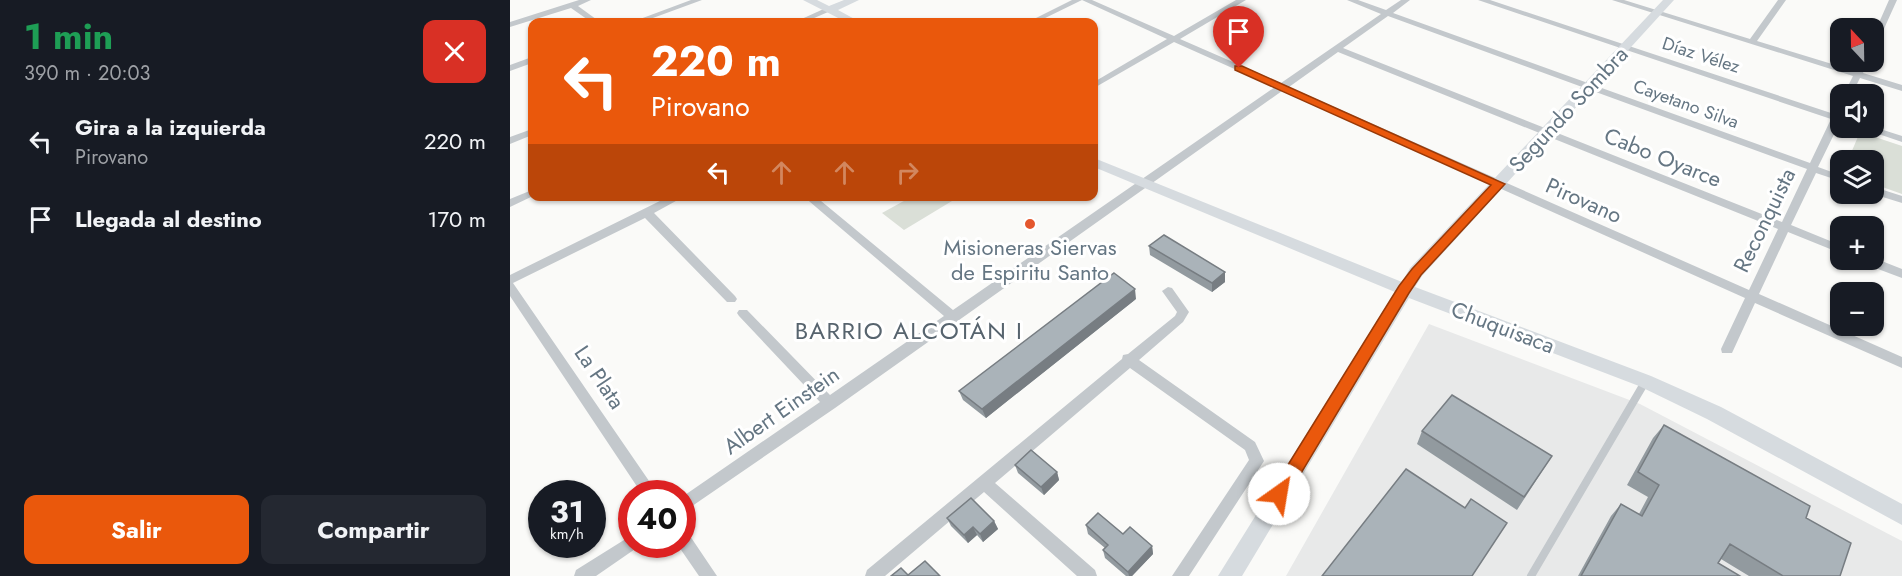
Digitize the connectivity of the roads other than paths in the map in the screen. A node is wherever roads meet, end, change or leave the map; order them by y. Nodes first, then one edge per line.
1 (587, 0) edge
2 (698, 0) edge
3 (808, 0) edge
4 (854, 0) edge
5 (1078, 0) edge
6 (1086, 0) edge
7 (1242, 0) edge
8 (1351, 0) edge
9 (1406, 0) edge
10 (1482, 0) edge
11 (1616, 0) edge
12 (1669, 0) edge
13 (1782, 0) edge
14 (1893, 0) edge
15 (572, 5) junction
16 (831, 9) junction
17 (1657, 12) junction
18 (1387, 13) junction
19 (532, 18) edge
20 (590, 18) edge
21 (647, 18) edge
22 (809, 18) edge
23 (847, 18) edge
24 (1040, 18) edge
25 (528, 19) edge
26 (1884, 20) edge
27 (510, 25) edge
28 (1173, 39) junction
29 (1752, 42) junction
30 (1625, 48) junction
31 (1338, 49) junction
32 (528, 61) edge
33 (510, 68) edge
34 (1859, 72) edge
35 (1858, 75) junction
36 (1098, 83) edge
37 (1853, 84) edge
38 (1282, 87) junction
39 (1588, 87) junction
40 (1902, 88) edge
41 (1830, 113) edge
42 (1547, 132) junction
43 (1830, 133) edge
44 (528, 134) edge
45 (1884, 134) edge
46 (1902, 139) edge
47 (510, 141) edge
48 (1098, 164) edge
49 (1812, 167) junction
50 (1830, 174) edge
51 (1499, 184) junction
52 (1144, 185) junction
53 (1884, 194) edge
54 (528, 195) edge
55 (1902, 200) edge
56 (670, 201) edge
57 (813, 201) edge
58 (510, 203) edge
59 (647, 213) junction
60 (1783, 227) junction
61 (1830, 245) edge
62 (1884, 267) edge
63 (1902, 274) edge
64 (510, 280) edge
65 (510, 287) edge
66 (1404, 289) junction
67 (1168, 291) dead end
68 (1750, 295) junction
69 (731, 299) dead end
70 (743, 313) dead end
71 (954, 317) junction
72 (1726, 349) dead end
73 (1128, 359) junction
74 (1902, 363) edge
75 (1646, 381) junction
76 (830, 404) junction
77 (641, 480) edge
78 (983, 482) junction
79 (696, 496) edge
80 (1902, 514) edge
81 (618, 552) edge
82 (696, 558) edge
83 (582, 576) edge
84 (709, 576) edge
85 (873, 576) edge
86 (1089, 576) edge
87 (1180, 576) edge
88 (1229, 576) edge
89 (1532, 576) edge

1 - 15 street
2 - 21 street
3 - 16 street
4 - 16 street
5 - 24 street
6 - 28 street, Pirovano
7 - 28 street
8 - 18 street, Cayetano Silva
9 - 18 street, Albert Einstein
10 - 30 street, Díaz Vélez
11 - 17 street
12 - 17 street, Segundo Sombra
13 - 29 street
14 - 26 street
15 - 19 street
15 - 20 street
16 - 22 street
16 - 23 street
17 - 29 street
17 - 30 street, Segundo Sombra
18 - 31 street, Albert Einstein
18 - 39 street, Cayetano Silva
25 - 27 street
28 - 36 street
28 - 38 street, Pirovano
29 - 35 street
30 - 39 street, Segundo Sombra
30 - 41 street, Díaz Vélez
31 - 38 street, Albert Einstein
31 - 42 street, Cabo Oyarce
32 - 33 street
34 - 35 street
35 - 37 street
35 - 40 street
38 - 51 street, Pirovano
38 - 52 street, Albert Einstein
39 - 42 street, Segundo Sombra
39 - 49 street, Cayetano Silva
42 - 51 street, Segundo Sombra
42 - 60 street, Cabo Oyarce
43 - 49 street, Reconquista
44 - 47 street
45 - 46 street
48 - 52 street, Chuquisaca
49 - 50 street, Cayetano Silva
49 - 60 street, Reconquista
51 - 66 street, Segundo Sombra
51 - 68 street, Pirovano
52 - 66 street, Chuquisaca
52 - 71 street, Albert Einstein
53 - 55 street
54 - 58 street
56 - 59 street
57 - 71 street
59 - 64 street
59 - 69 street
60 - 61 street, Cabo Oyarce
60 - 68 street, Reconquista
62 - 63 street
65 - 77 street, La Plata
66 - 75 street, Chuquisaca
66 - 88 street, Segundo Sombra
67 - 73 street
68 - 72 street, Reconquista
68 - 74 street, Pirovano
70 - 76 street
71 - 76 street, Albert Einstein
73 - 78 street
73 - 87 street
75 - 80 street, Chuquisaca
75 - 89 lane
76 - 79 street, Albert Einstein
78 - 85 street
78 - 86 street
81 - 83 street
82 - 84 street

